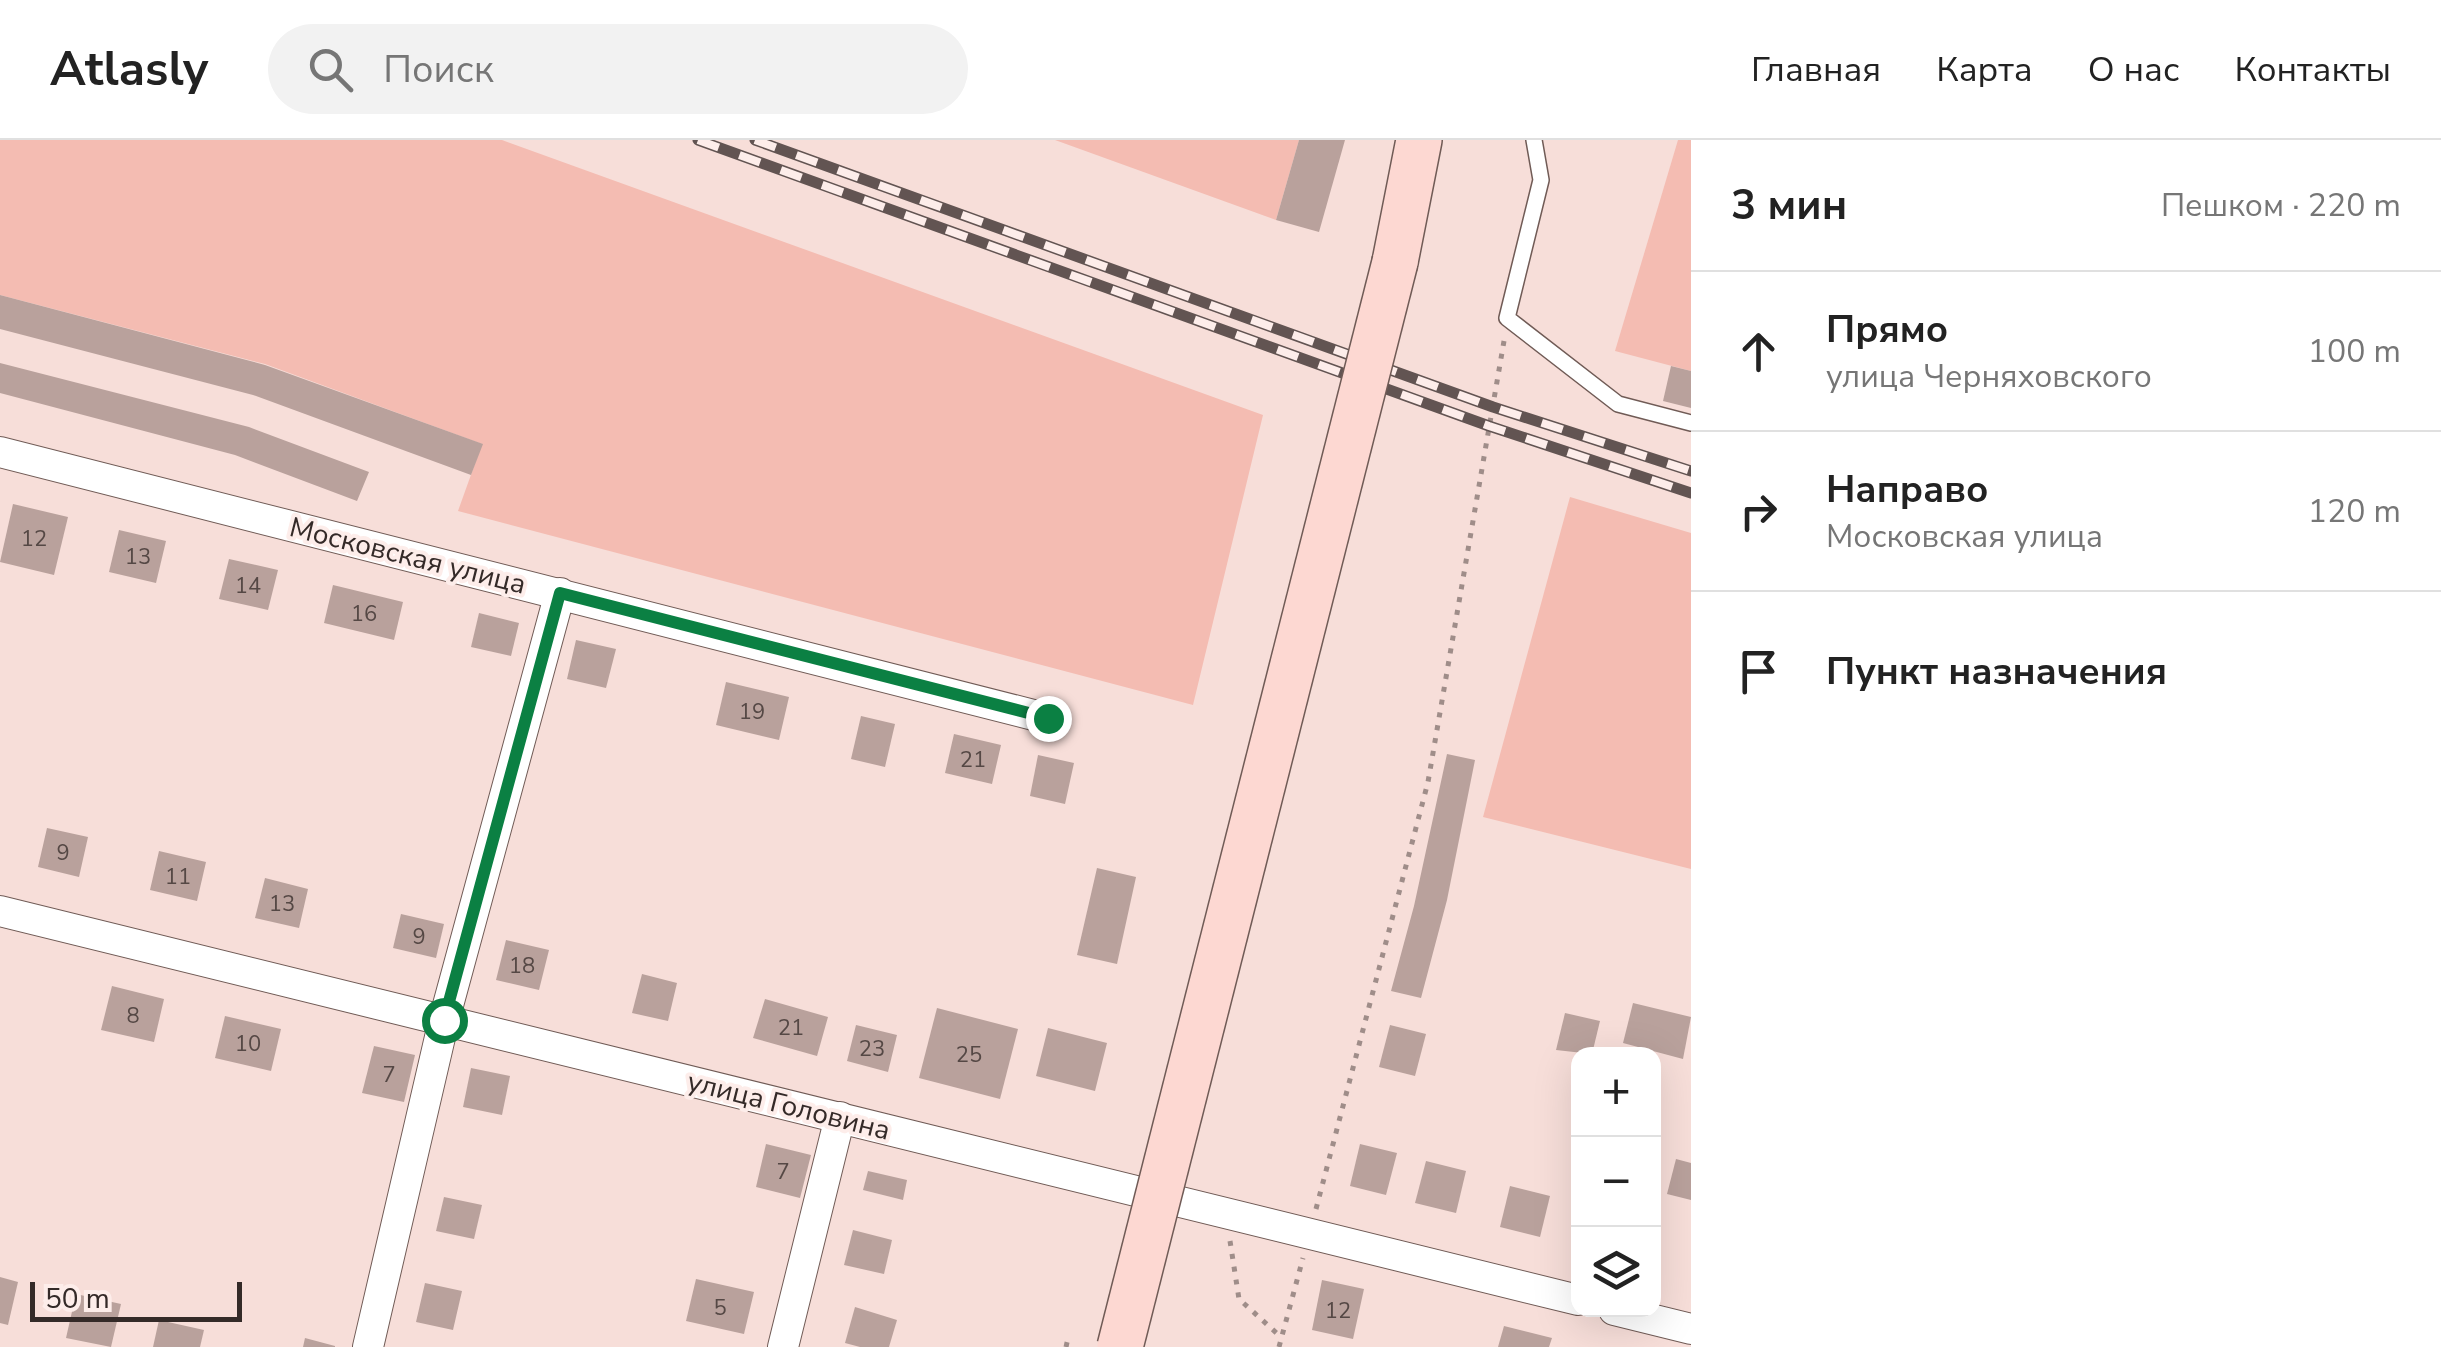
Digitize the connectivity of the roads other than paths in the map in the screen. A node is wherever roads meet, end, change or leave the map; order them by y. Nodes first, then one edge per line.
1 (1419, 140) edge
2 (1436, 140) edge
3 (1534, 140) edge
4 (1396, 262) junction
5 (1691, 423) edge
6 (0, 452) edge
7 (560, 593) junction
8 (1048, 718) dead end
9 (0, 911) edge
10 (444, 1020) junction
11 (840, 1117) junction
12 (1571, 1298) edge
13 (1642, 1317) edge
14 (1691, 1329) edge
15 (368, 1347) edge
16 (783, 1347) edge
17 (1120, 1347) edge

1 - 4 street
2 - 4 street
3 - 5 lane
4 - 17 street, bridge
6 - 7 street, Московская улица
7 - 8 street, Московская улица
7 - 10 street
9 - 10 street, улица Головина
10 - 11 street, улица Головина
10 - 15 street
11 - 12 street, улица Головина
11 - 16 street
13 - 14 street

